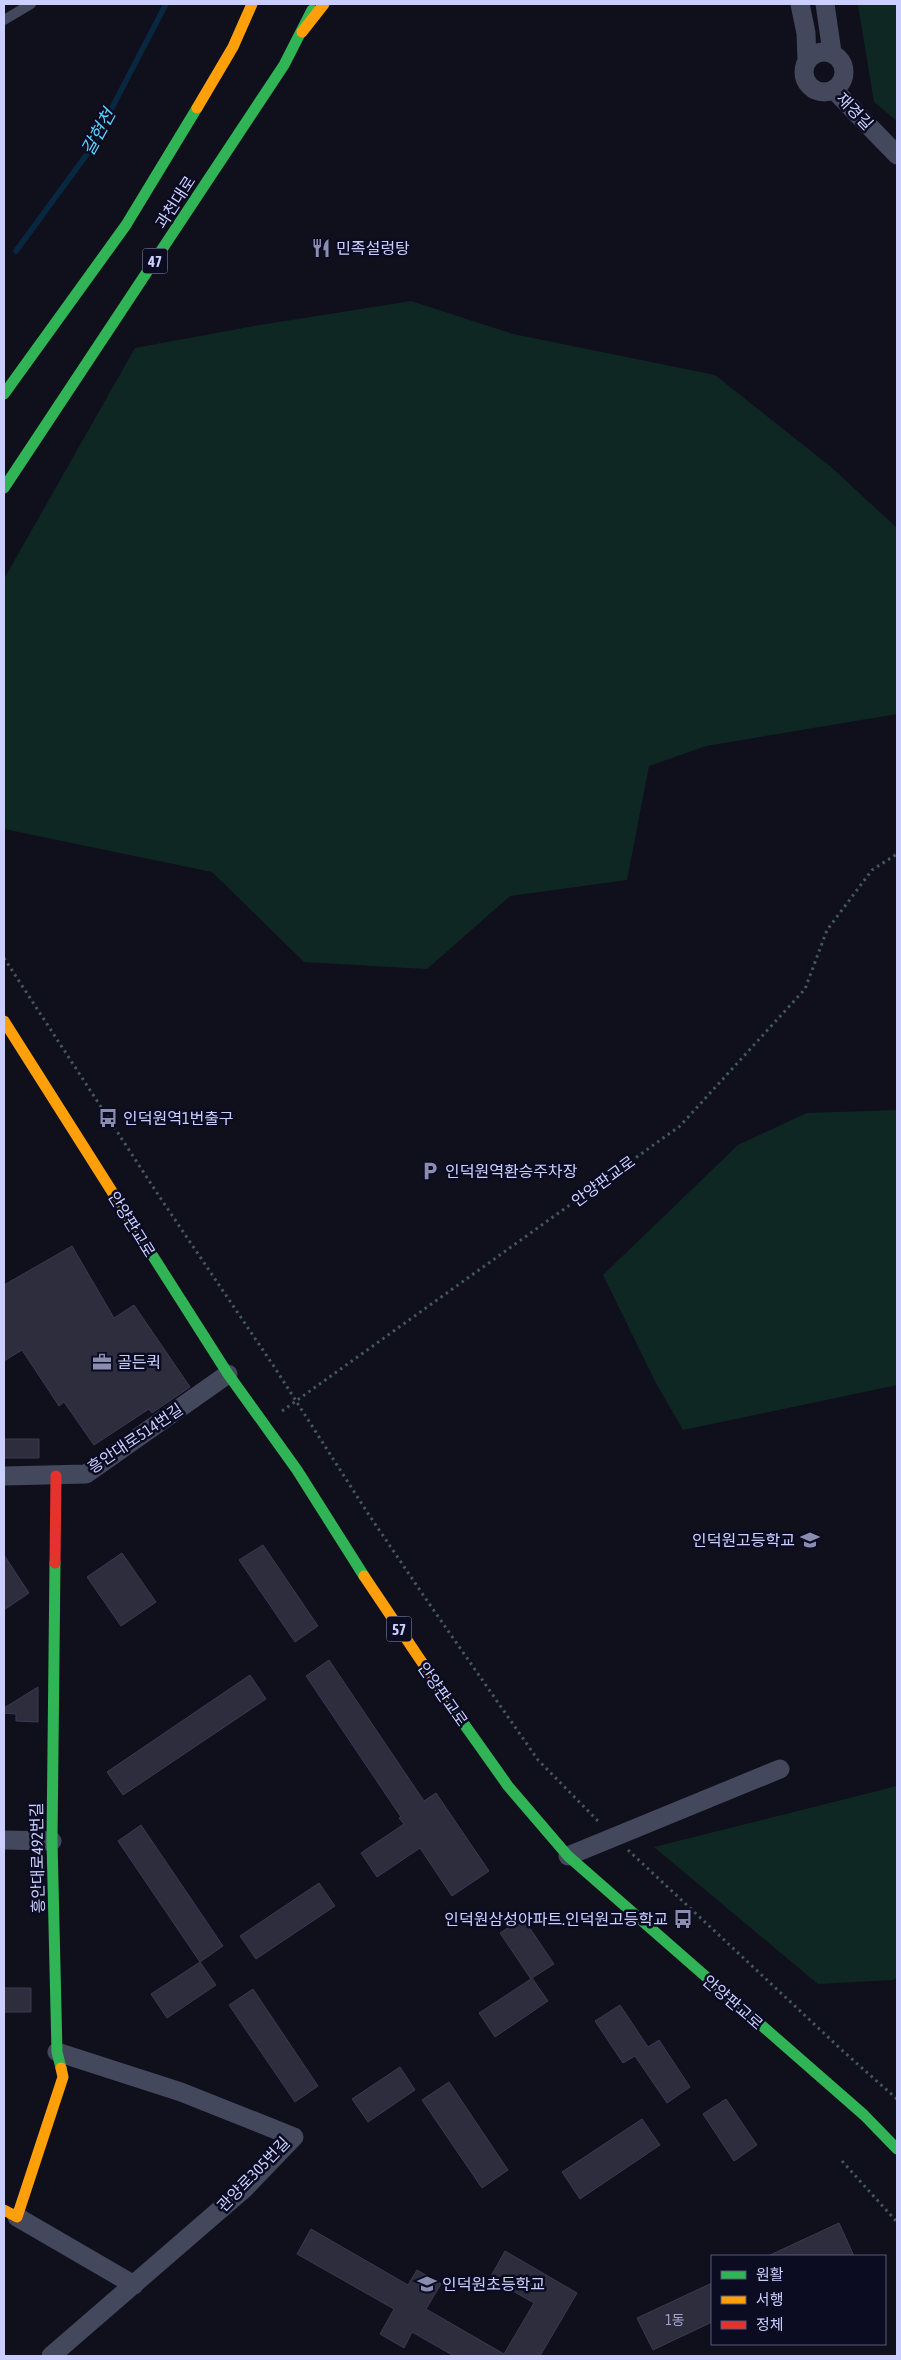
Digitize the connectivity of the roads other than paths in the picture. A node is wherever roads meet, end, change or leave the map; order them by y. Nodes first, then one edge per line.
1 (31, 4) edge
2 (252, 4) edge
3 (315, 4) edge
4 (324, 4) edge
5 (800, 4) edge
6 (809, 4) edge
7 (825, 4) edge
8 (4, 20) edge
9 (302, 32) junction
10 (828, 52) junction
11 (807, 60) junction
12 (834, 90) junction
13 (897, 155) edge
14 (4, 394) edge
15 (4, 488) edge
16 (4, 1021) edge
17 (228, 1374) junction
18 (4, 1476) edge
19 (56, 1476) junction
20 (780, 1769) dead end
21 (4, 1840) edge
22 (52, 1841) junction
23 (568, 1856) junction
24 (57, 2052) junction
25 (897, 2149) edge
26 (11, 2214) edge
27 (134, 2285) junction
28 (51, 2356) edge

1 - 8 lane
2 - 14 main road, 과천대로
3 - 9 main road, 과천대로
4 - 9 main road
5 - 11 street
6 - 10 street
7 - 10 street
9 - 15 main road, 과천대로 / 47
10 - 11 street
10 - 12 street
11 - 12 street
12 - 13 street, 재경길
16 - 17 main road, 안양판교로 / 57
17 - 19 street, 흥안대로514번길
17 - 23 main road, 안양판교로 / 57
18 - 19 street, 흥안대로514번길
19 - 22 main road, 흥안대로492번길
20 - 23 street
21 - 22 street
22 - 24 main road, 흥안대로492번길
23 - 25 main road, 안양판교로 / 57
24 - 26 main road, 흥안대로492번길
24 - 27 street, 관양로305번길
26 - 27 street
27 - 28 street, 관양로305번길

